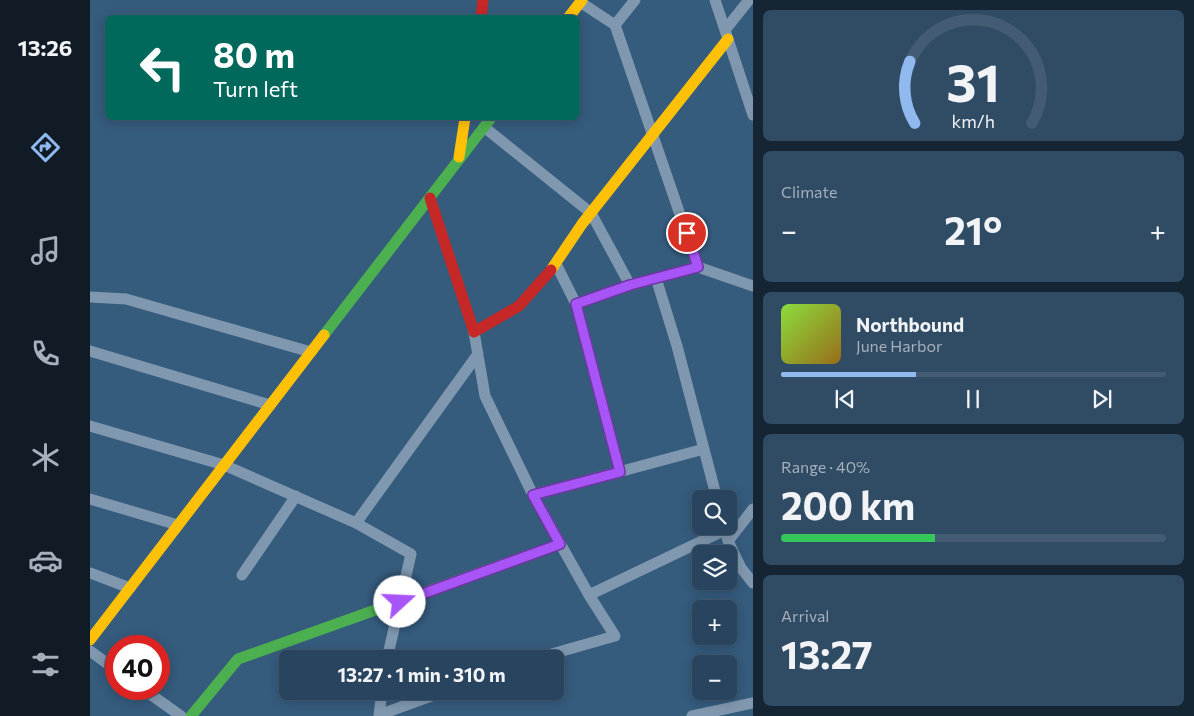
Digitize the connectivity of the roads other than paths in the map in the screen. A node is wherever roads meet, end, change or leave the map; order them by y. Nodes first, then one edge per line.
1 (483, 0) edge
2 (634, 0) edge
3 (715, 0) edge
4 (749, 0) edge
5 (581, 1) edge
6 (481, 15) edge
7 (570, 15) edge
8 (615, 25) junction
9 (726, 34) junction
10 (753, 115) edge
11 (465, 120) edge
12 (488, 122) edge
13 (653, 134) junction
14 (459, 160) junction
15 (430, 198) junction
16 (591, 213) junction
17 (556, 264) junction
18 (698, 267) junction
19 (656, 278) junction
20 (630, 285) junction
21 (753, 286) edge
22 (90, 298) edge
23 (576, 304) junction
24 (474, 332) junction
25 (90, 351) edge
26 (311, 352) junction
27 (478, 354) junction
28 (270, 405) junction
29 (90, 426) edge
30 (704, 448) junction
31 (224, 464) junction
32 (620, 472) junction
33 (715, 490) edge
34 (533, 495) junction
35 (296, 496) junction
36 (90, 499) edge
37 (753, 509) edge
38 (356, 523) junction
39 (737, 523) edge
40 (178, 525) junction
41 (721, 535) edge
42 (726, 535) edge
43 (560, 544) junction
44 (90, 573) edge
45 (242, 575) dead end
46 (753, 582) edge
47 (130, 588) junction
48 (589, 595) junction
49 (400, 602) junction
50 (90, 640) edge
51 (389, 650) edge
52 (562, 650) edge
53 (90, 651) edge
54 (105, 662) edge
55 (158, 700) edge
56 (380, 700) edge
57 (428, 700) edge
58 (753, 703) edge
59 (408, 711) edge
60 (378, 715) edge
61 (181, 716) edge
62 (191, 716) edge
63 (692, 716) edge

1 - 6 street
2 - 8 street
3 - 9 street
4 - 9 street
5 - 7 street
5 - 8 street
8 - 13 street
9 - 10 street
9 - 13 street
11 - 14 street
12 - 14 street
12 - 16 street
13 - 16 street
13 - 18 street
14 - 15 street
15 - 24 street
15 - 26 street
16 - 17 street
16 - 20 street
17 - 23 street
17 - 24 street
18 - 19 street
18 - 21 street
19 - 20 street
19 - 30 street
20 - 23 street
22 - 26 street
23 - 32 street
24 - 27 street
25 - 28 street
26 - 28 street
27 - 34 street
27 - 38 street
28 - 31 street
29 - 31 street
30 - 32 street
30 - 33 street
31 - 35 street
31 - 40 street
32 - 34 street
34 - 43 street
35 - 38 street
35 - 45 street
36 - 40 street
37 - 39 street
38 - 49 street
40 - 47 street
41 - 48 street
42 - 46 street
43 - 48 street
43 - 49 street
44 - 47 street
47 - 50 street
48 - 52 street
49 - 51 street
49 - 62 street
53 - 54 street
55 - 61 street
56 - 60 street
57 - 59 street
58 - 63 street
59 - 60 street

